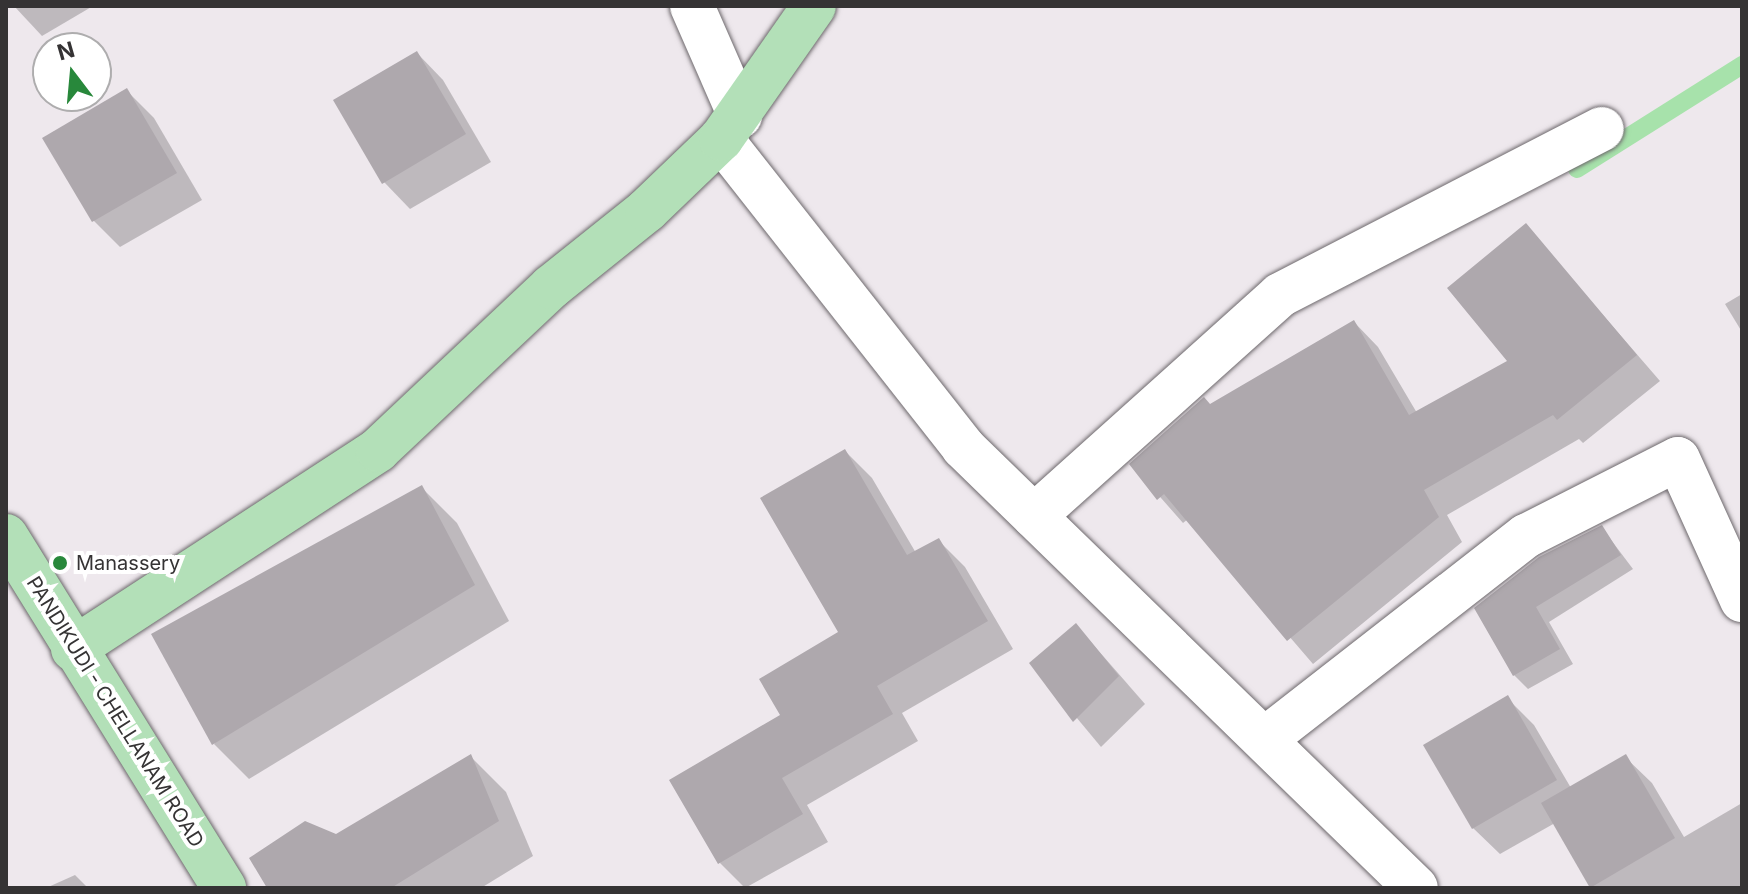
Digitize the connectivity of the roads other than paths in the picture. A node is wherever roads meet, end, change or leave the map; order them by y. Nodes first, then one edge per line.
1 (692, 6) edge
2 (814, 6) edge
3 (731, 127) junction
4 (1602, 129) dead end
5 (1034, 516) junction
6 (6, 536) edge
7 (1742, 600) edge
8 (73, 649) junction
9 (1265, 739) junction
10 (224, 888) edge
11 (1416, 888) edge

1 - 3 street
2 - 3 main road
3 - 5 street
3 - 8 main road
4 - 5 street
5 - 9 street
6 - 8 main road, PANDIKUDI - CHELLANAM ROAD
7 - 9 street
8 - 10 main road, PANDIKUDI - CHELLANAM ROAD
9 - 11 street

